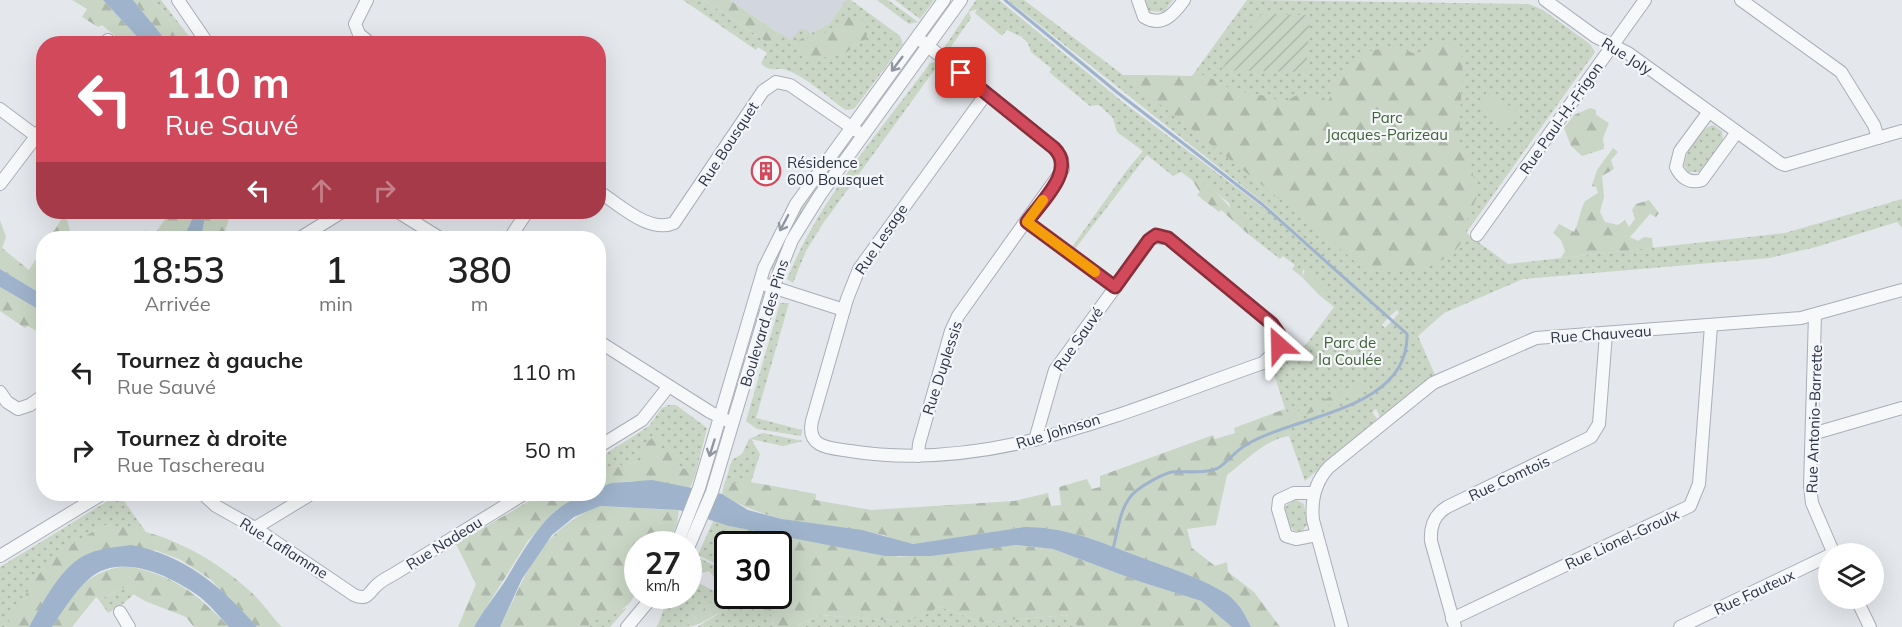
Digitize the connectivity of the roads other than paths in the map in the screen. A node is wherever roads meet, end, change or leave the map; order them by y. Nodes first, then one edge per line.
1 (366, 0) edge
2 (944, 0) edge
3 (961, 0) edge
4 (1138, 0) edge
5 (1184, 0) edge
6 (1545, 0) edge
7 (1645, 0) edge
8 (1742, 0) edge
9 (185, 2) edge
10 (204, 36) edge
11 (360, 36) edge
12 (917, 37) junction
13 (1613, 45) junction
14 (928, 46) junction
15 (986, 94) junction
16 (0, 109) edge
17 (1708, 113) junction
18 (851, 126) junction
19 (1902, 131) edge
20 (36, 132) edge
21 (1737, 132) junction
22 (863, 135) junction
23 (1878, 138) junction
24 (36, 141) edge
25 (0, 184) edge
26 (606, 196) edge
27 (331, 219) edge
28 (410, 219) edge
29 (1027, 222) junction
30 (311, 231) edge
31 (429, 231) edge
32 (1477, 235) dead end
33 (759, 283) junction
34 (1115, 287) junction
35 (773, 288) junction
36 (1902, 290) edge
37 (844, 310) junction
38 (1815, 315) junction
39 (1712, 326) junction
40 (1279, 334) joint
41 (1606, 334) junction
42 (606, 346) edge
43 (668, 387) junction
44 (0, 392) edge
45 (36, 401) edge
46 (1902, 408) edge
47 (721, 418) junction
48 (734, 423) junction
49 (1812, 434) junction
50 (812, 439) joint
51 (1035, 440) junction
52 (606, 442) edge
53 (918, 456) junction
54 (1314, 493) junction
55 (90, 501) edge
56 (211, 501) edge
57 (299, 501) edge
58 (513, 501) edge
59 (255, 528) junction
60 (682, 531) edge
61 (696, 531) edge
62 (1317, 535) junction
63 (1830, 543) edge
64 (0, 556) edge
65 (1818, 561) edge
66 (368, 596) joint
67 (642, 609) edge
68 (1861, 609) edge
69 (120, 612) dead end
70 (1453, 623) edge
71 (129, 627) edge
72 (627, 627) edge
73 (1342, 627) edge
74 (1680, 627) edge
75 (1870, 627) edge

1 - 11 street
2 - 12 street, Boulevard des Pins
3 - 14 street, Boulevard des Pins
4 - 5 street
6 - 13 street, Rue Joly
7 - 13 street, Rue Paul-H.-Frigon
8 - 23 street
9 - 10 street
12 - 14 street
12 -> 18 street, Boulevard des Pins
13 - 17 street, Rue Joly
13 - 32 street, Rue Paul-H.-Frigon
14 - 15 street
14 - 22 street, Boulevard des Pins
15 - 29 street, Rue Duplessis
15 - 37 street, Rue Lesage
16 - 20 street
17 - 21 street, Rue Joly
17 - 21 street
18 - 22 street, Rue Bousquet
18 - 26 street, Rue Bousquet
18 -> 33 street, Boulevard des Pins
19 - 23 street, Rue Joly
21 - 23 street, Rue Joly
22 - 35 street, Boulevard des Pins
24 - 25 street
27 - 30 street
28 - 31 street
29 - 34 street
29 - 53 street, Rue Duplessis
33 - 35 street
33 - 47 street, Boulevard des Pins
34 - 40 street, Rue Sauvé
34 - 51 street, Rue Sauvé
35 - 37 street
35 - 48 street, Boulevard des Pins
36 - 38 street, Rue Chauveau
37 - 50 street, Rue Lesage
38 - 39 street, Rue Chauveau
38 - 49 street, Rue Antonio-Barrette
39 - 41 street, Rue Chauveau
39 - 70 street, Rue Lionel-Groulx
40 - 51 street, Rue Johnson
41 - 54 street, Rue Chauveau
41 - 70 street, Rue Comtois
42 - 43 street
43 - 47 street
43 - 52 street
44 - 45 street
46 - 49 street
47 - 48 street
47 -> 60 street, Boulevard des Pins
48 - 61 street, Boulevard des Pins
49 - 63 street, Rue Antonio-Barrette
50 - 53 street, Rue Johnson
51 - 53 street, Rue Johnson
54 - 62 street
54 - 62 street
55 - 64 street
56 - 59 street, Rue Laflamme
57 - 59 street
58 - 66 street, Rue Nadeau
59 - 66 street, Rue Laflamme
62 - 73 street
65 - 74 street, Rue Fauteux
67 - 72 street
68 - 75 street
69 - 71 street

